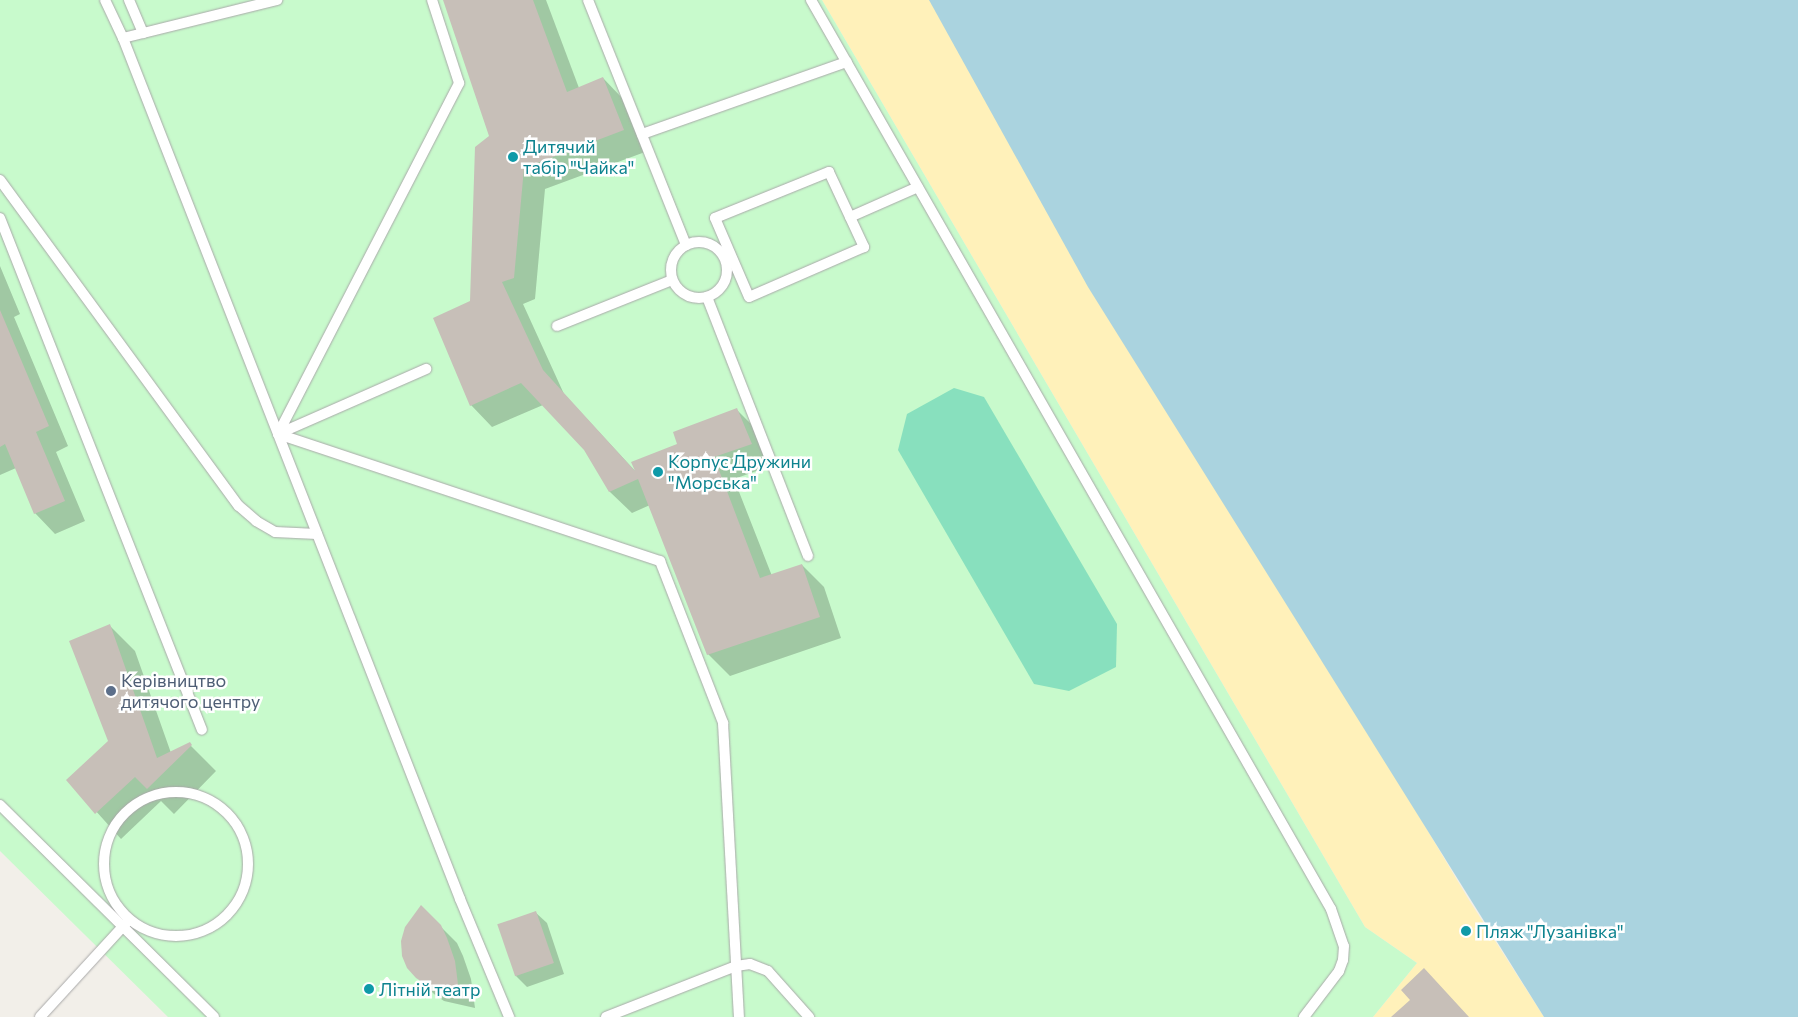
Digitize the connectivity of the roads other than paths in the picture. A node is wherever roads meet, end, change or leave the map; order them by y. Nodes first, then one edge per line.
1 (106, 0) edge
2 (129, 0) edge
3 (277, 0) edge
4 (432, 0) edge
5 (588, 0) edge
6 (811, 0) edge
7 (262, 2) edge
8 (143, 33) junction
9 (122, 38) junction
10 (847, 62) junction
11 (642, 134) junction
12 (0, 180) edge
13 (918, 187) junction
14 (850, 217) junction
15 (0, 218) edge
16 (686, 245) junction
17 (728, 256) junction
18 (672, 280) junction
19 (707, 297) junction
20 (557, 326) dead end
21 (426, 369) dead end
22 (278, 434) junction
23 (317, 534) junction
24 (808, 556) dead end
25 (202, 730) dead end
26 (0, 805) edge
27 (126, 923) junction
28 (736, 966) junction
29 (40, 1017) edge
30 (214, 1017) edge
31 (509, 1017) edge
32 (606, 1017) edge
33 (739, 1017) edge
34 (809, 1017) edge
35 (1304, 1017) edge

1 - 9 lane
2 - 8 lane
3 - 7 lane
4 - 22 lane
5 - 11 lane
6 - 10 lane
7 - 8 lane
8 - 9 lane
9 - 22 lane
10 - 11 lane
10 - 13 lane
11 - 16 lane
12 - 23 lane
13 - 14 lane
13 - 35 lane
14 - 17 lane
14 - 17 lane
15 - 25 lane
16 - 17 lane
16 - 18 lane
17 - 19 lane
18 - 19 lane
18 - 20 lane
19 - 24 lane
21 - 22 lane
22 - 23 lane
22 - 28 lane
23 - 31 lane
26 - 27 lane
27 - 27 lane
27 - 29 lane
27 - 30 lane
28 - 32 lane
28 - 33 lane
28 - 34 lane

